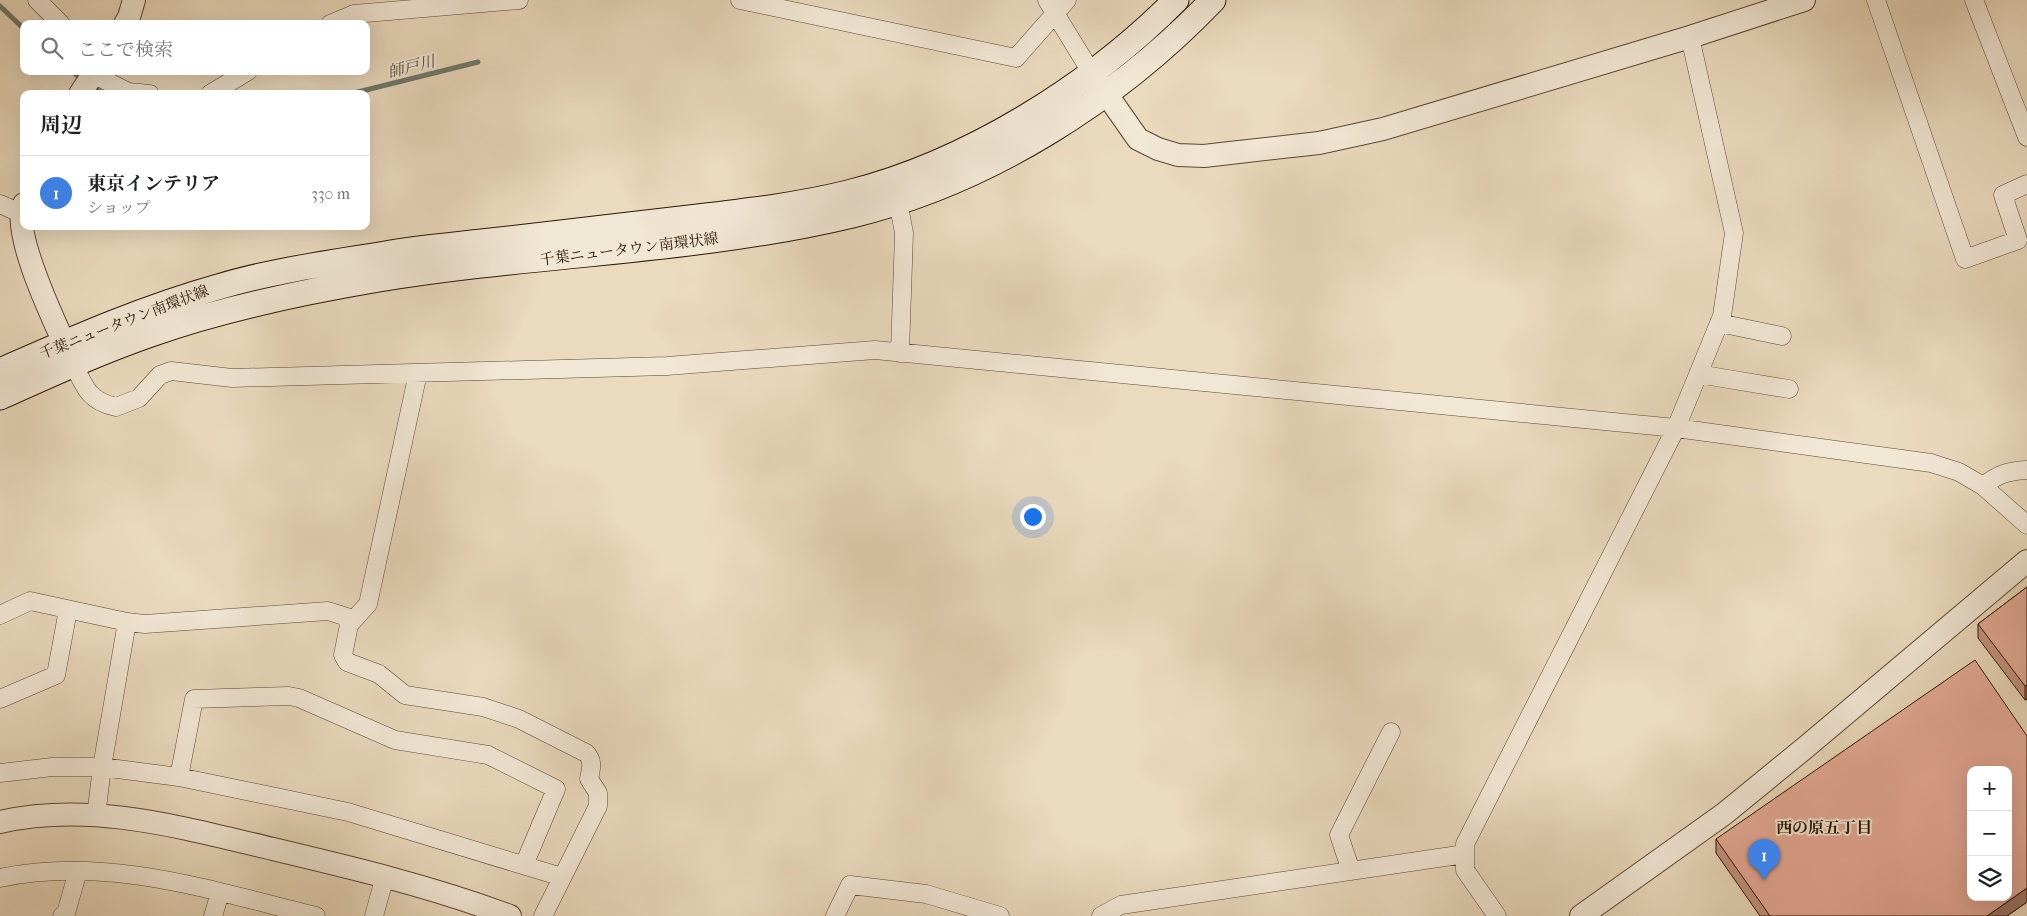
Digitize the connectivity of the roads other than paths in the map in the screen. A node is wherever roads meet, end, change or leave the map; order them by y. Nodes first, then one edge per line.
1 (37, 0) edge
2 (134, 0) edge
3 (519, 0) edge
4 (740, 0) edge
5 (1176, 0) edge
6 (1213, 0) edge
7 (1804, 0) edge
8 (1876, 0) edge
9 (1974, 0) edge
10 (1056, 4) edge
11 (57, 20) edge
12 (126, 20) edge
13 (340, 20) edge
14 (1690, 37) junction
15 (1091, 72) junction
16 (93, 75) edge
17 (98, 75) edge
18 (241, 75) edge
19 (83, 90) edge
20 (124, 90) edge
21 (217, 90) edge
22 (1106, 93) junction
23 (2027, 137) edge
24 (2027, 184) edge
25 (895, 190) junction
26 (14, 207) edge
27 (20, 229) edge
28 (20, 230) edge
29 (1719, 323) junction
30 (1782, 336) dead end
31 (900, 353) junction
32 (69, 354) junction
33 (0, 371) edge
34 (418, 373) junction
35 (1698, 374) junction
36 (1789, 389) dead end
37 (0, 397) edge
38 (1676, 428) junction
39 (2027, 470) edge
40 (1983, 486) junction
41 (2027, 525) edge
42 (2027, 561) edge
43 (68, 610) junction
44 (0, 615) edge
45 (127, 622) junction
46 (349, 625) junction
47 (0, 699) edge
48 (1391, 732) dead end
49 (102, 767) junction
50 (0, 773) edge
51 (179, 777) junction
52 (96, 816) junction
53 (0, 822) edge
54 (1465, 854) junction
55 (524, 865) junction
56 (78, 871) junction
57 (1351, 871) junction
58 (385, 876) junction
59 (562, 877) junction
60 (0, 878) edge
61 (220, 893) junction
62 (290, 913) edge
63 (62, 916) edge
64 (213, 916) edge
65 (316, 916) edge
66 (374, 916) edge
67 (510, 916) edge
68 (543, 916) edge
69 (835, 916) edge
70 (1000, 916) edge
71 (1100, 916) edge
72 (1497, 916) edge
73 (1581, 916) edge

1 - 11 street
2 - 12 street
3 - 13 street
4 - 10 street
5 - 15 main road, 千葉ニュータウン南環状線
6 - 22 main road, 千葉ニュータウン南環状線
7 - 14 street
8 - 24 street
9 - 23 street
10 - 15 street
14 - 22 street
14 - 29 street
15 - 22 street
15 - 25 main road, 千葉ニュータウン南環状線
16 - 19 street
17 - 20 street
18 - 21 street
22 - 25 main road, 千葉ニュータウン南環状線
25 - 31 street
25 - 32 main road, 千葉ニュータウン南環状線
26 - 27 street
28 - 32 street
29 - 30 street
29 - 35 street
31 - 34 street
31 - 38 street
32 - 33 main road, 千葉ニュータウン南環状線
32 - 34 street
32 - 37 main road, 千葉ニュータウン南環状線
34 - 46 street
35 - 36 street
35 - 38 street
38 - 40 street
38 - 54 street
39 - 40 street
40 - 41 street
42 - 73 street
43 - 44 street
43 - 45 street
43 - 47 street
45 - 46 street
45 - 49 street
46 - 59 street
48 - 57 street
49 - 50 street
49 - 51 street
49 - 52 street
51 - 55 street
51 - 55 street
52 - 53 street
52 - 58 street
54 - 57 street
54 - 72 street
55 - 59 street
56 - 60 street
56 - 61 street
56 - 63 street
57 - 71 street
58 - 66 street
58 - 67 street
59 - 68 street
61 - 62 street
61 - 64 street
62 - 65 street
69 - 70 street

